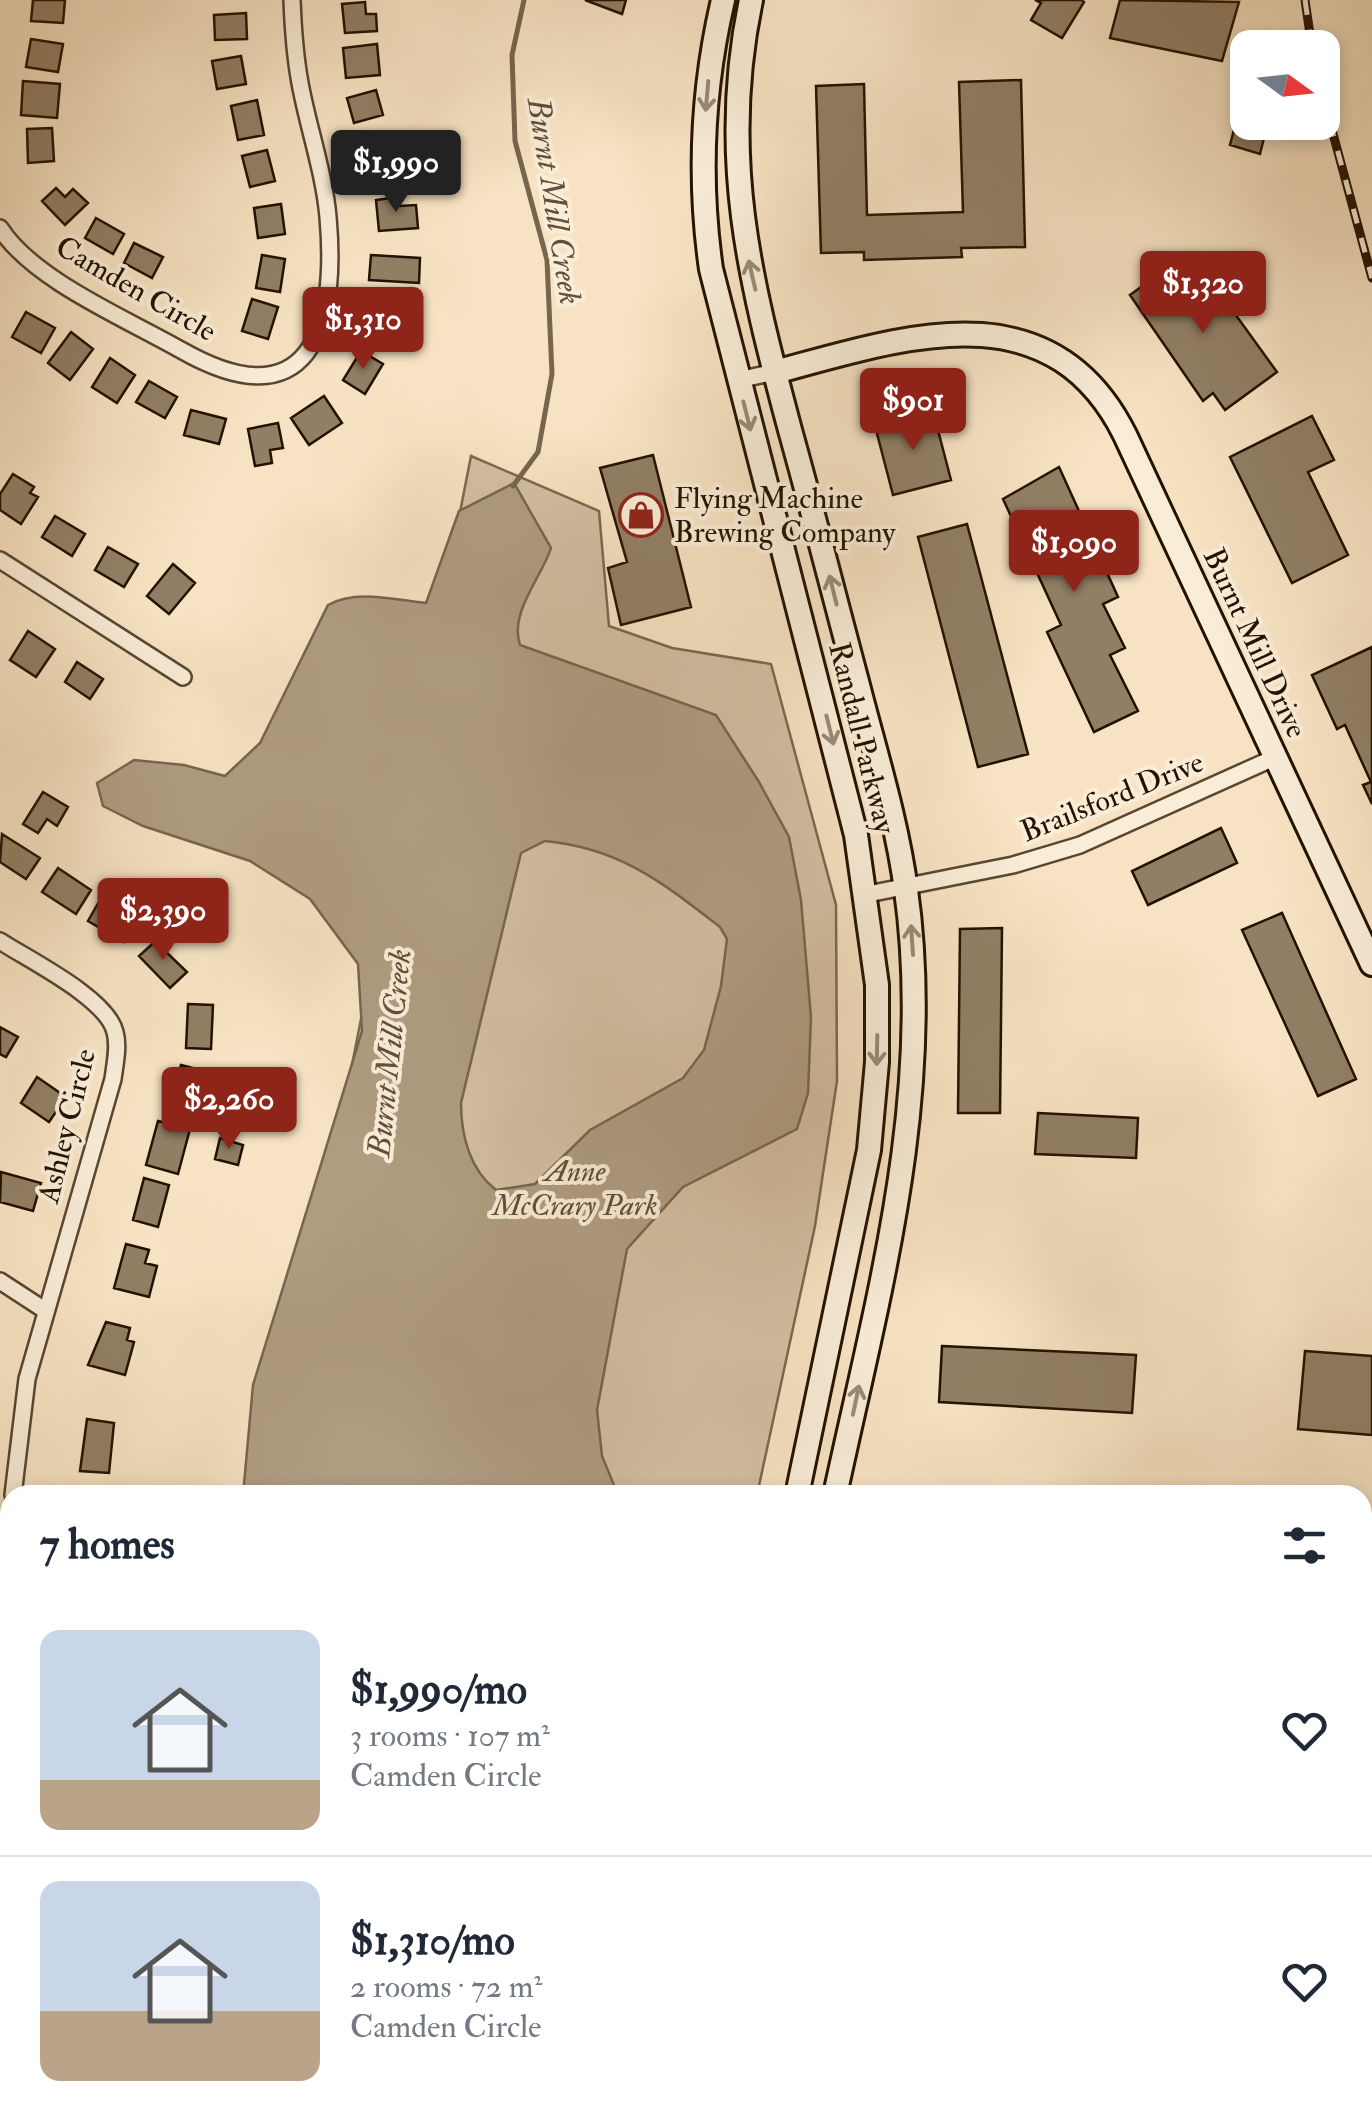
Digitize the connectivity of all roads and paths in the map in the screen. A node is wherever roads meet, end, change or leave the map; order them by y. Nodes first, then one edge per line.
1 (292, 0) edge
2 (723, 0) edge
3 (751, 0) edge
4 (0, 228) edge
5 (775, 372) junction
6 (738, 380) junction
7 (0, 560) edge
8 (182, 677) dead end
9 (1276, 756) junction
10 (906, 885) junction
11 (868, 894) junction
12 (0, 942) edge
13 (1372, 964) edge
14 (0, 1281) edge
15 (46, 1311) junction
16 (12, 1485) edge
17 (799, 1485) edge
18 (837, 1485) edge

1 - 4 street, Camden Circle
2 -> 6 main road, Randall Parkway
5 -> 3 main road, Randall Parkway
5 - 6 street
5 - 9 main road, Burnt Mill Drive
10 -> 5 main road, Randall Parkway
6 -> 11 main road, Randall Parkway
7 - 8 street
9 - 10 street, Brailsford Drive
9 - 13 main road, Burnt Mill Drive
10 - 11 street, Brailsford Drive
18 -> 10 main road, Randall Parkway
11 -> 17 main road, Randall Parkway
12 - 15 street, Ashley Circle
14 - 15 street
15 - 16 street, Ashley Circle

